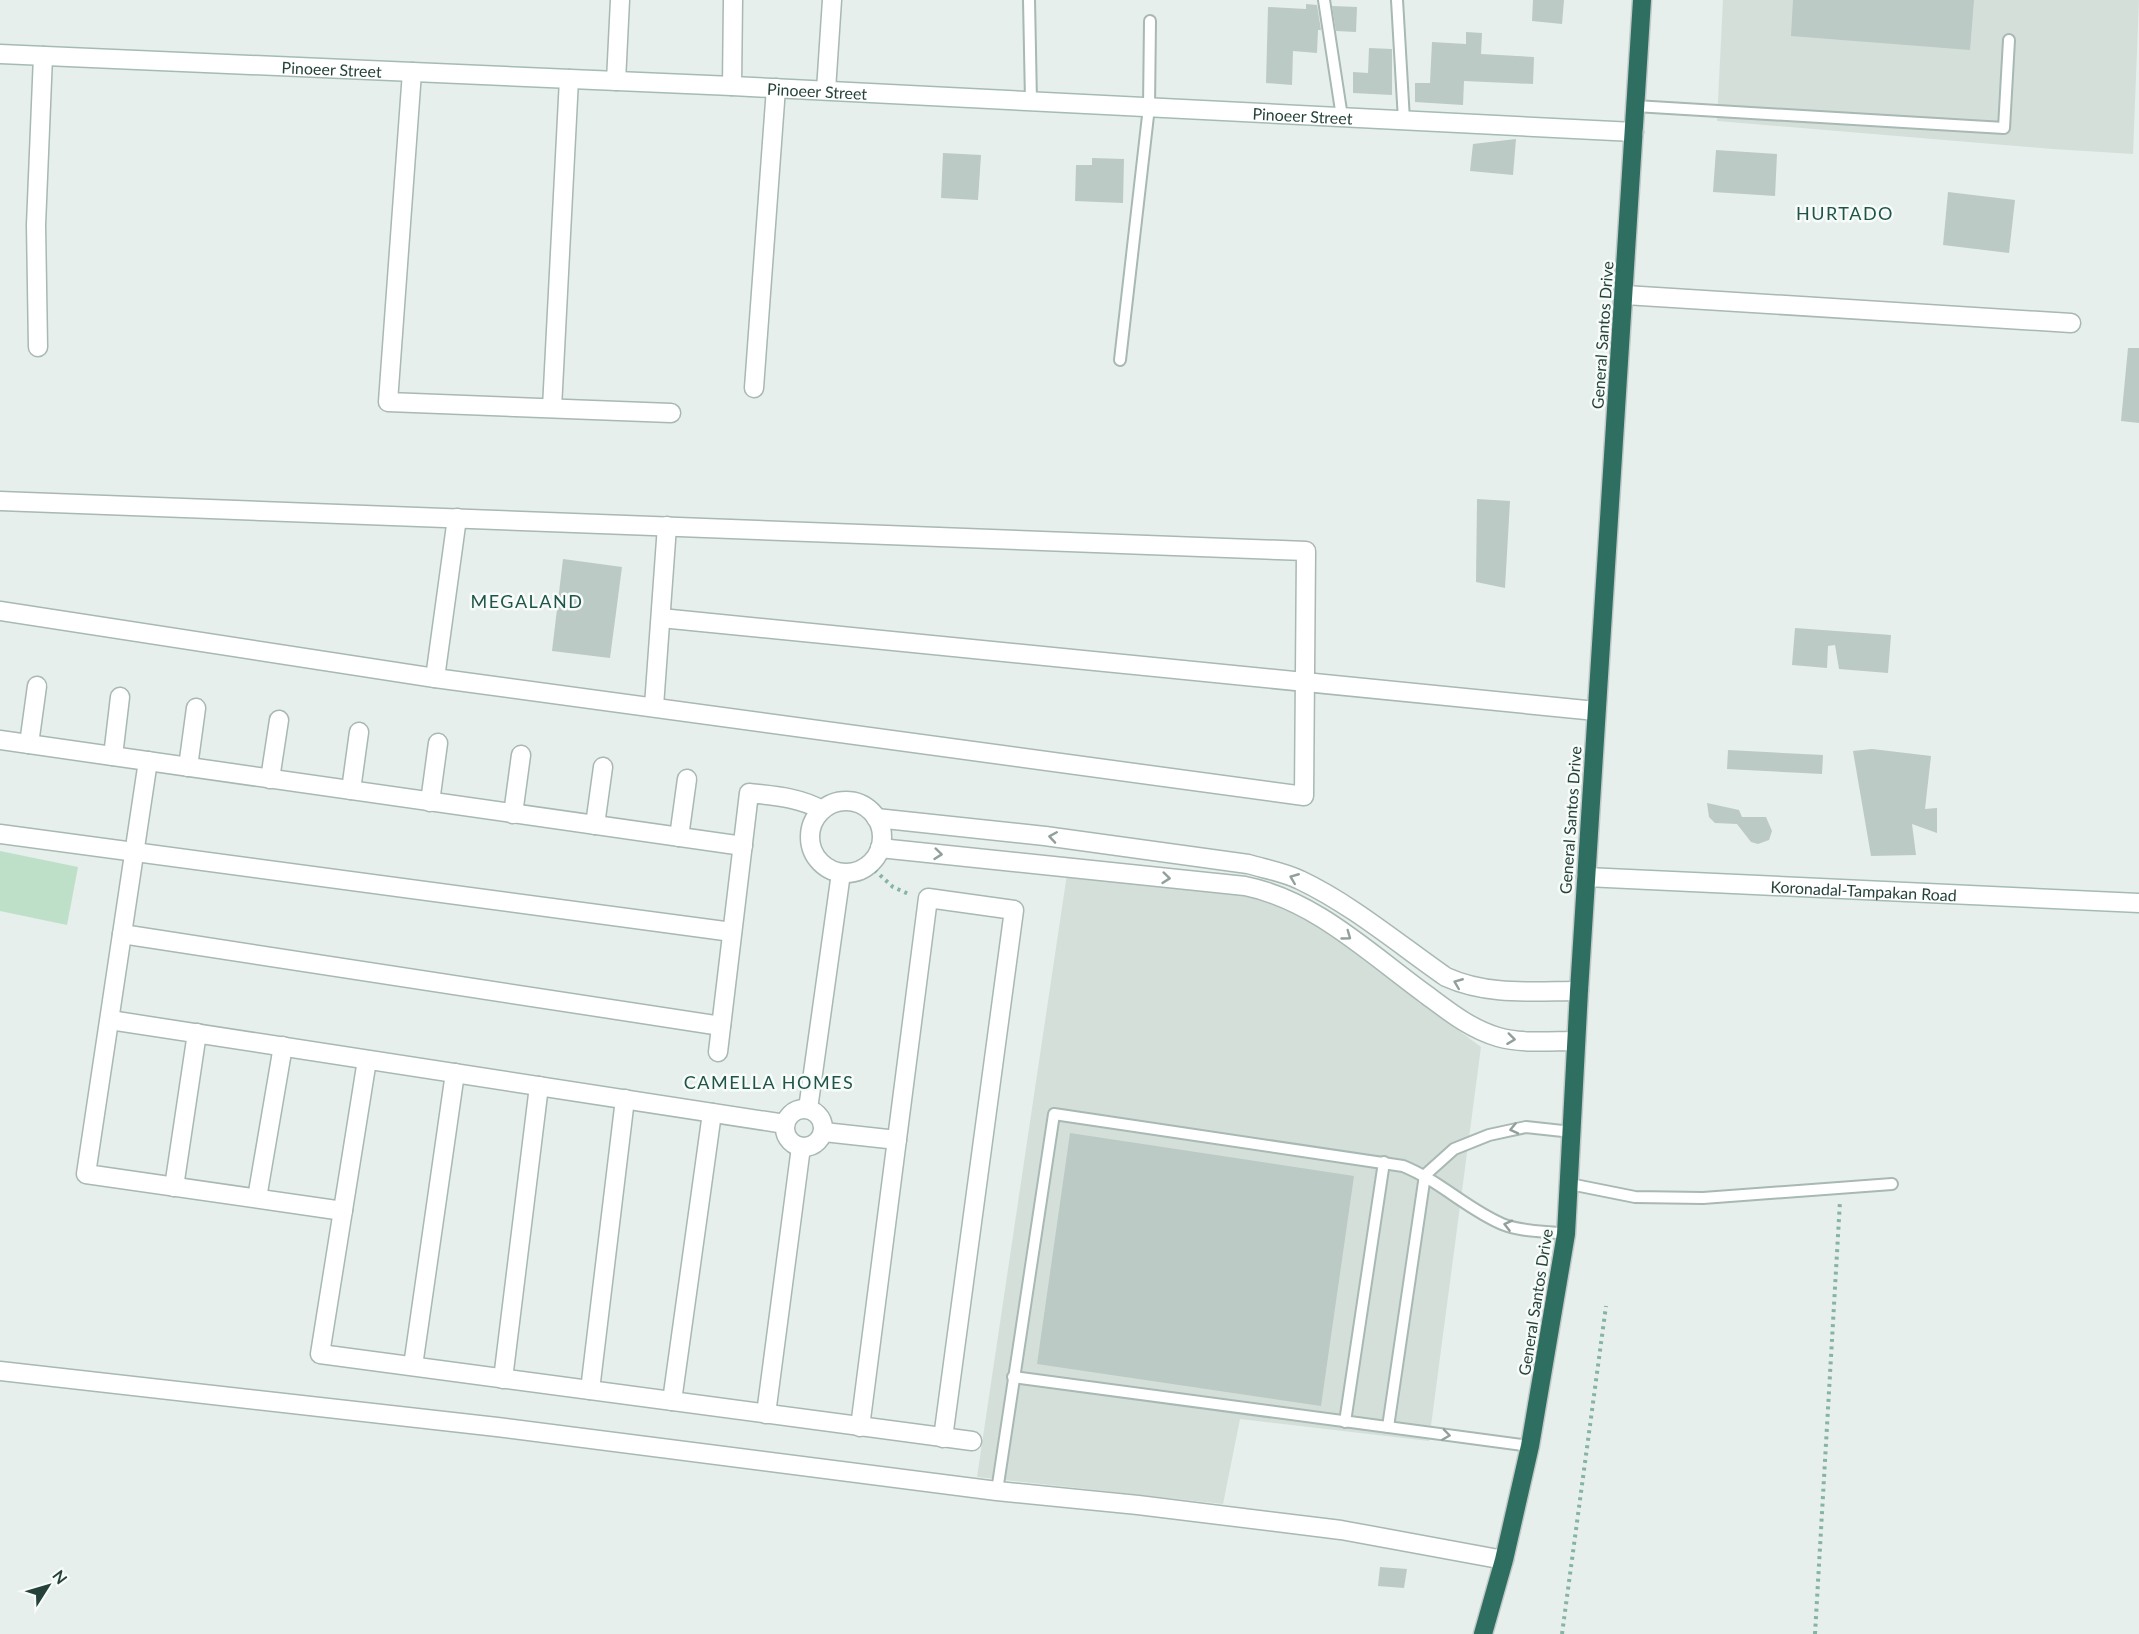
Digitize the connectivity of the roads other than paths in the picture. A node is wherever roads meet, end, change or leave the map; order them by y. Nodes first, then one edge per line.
1 (620, 0) edge
2 (733, 0) edge
3 (832, 0) edge
4 (1029, 0) edge
5 (1324, 0) edge
6 (1397, 0) edge
7 (1642, 0) edge
8 (1150, 21) dead end
9 (2008, 40) dead end
10 (0, 54) edge
11 (43, 56) junction
12 (412, 72) junction
13 (569, 79) junction
14 (616, 81) junction
15 (732, 86) junction
16 (776, 88) junction
17 (826, 90) junction
18 (1031, 101) junction
19 (1635, 106) junction
20 (1149, 107) junction
21 (1342, 117) junction
22 (1404, 120) junction
23 (1634, 132) junction
24 (1625, 295) junction
25 (2071, 322) dead end
26 (38, 347) dead end
27 (1120, 360) dead end
28 (754, 388) dead end
29 (552, 408) junction
30 (671, 412) dead end
31 (0, 501) edge
32 (457, 518) junction
33 (667, 526) junction
34 (0, 612) edge
35 (661, 618) junction
36 (435, 678) junction
37 (1305, 682) junction
38 (37, 686) dead end
39 (120, 698) dead end
40 (654, 706) junction
41 (196, 708) dead end
42 (1596, 711) junction
43 (279, 720) dead end
44 (359, 732) dead end
45 (0, 740) edge
46 (438, 743) dead end
47 (29, 744) junction
48 (521, 755) dead end
49 (112, 756) junction
50 (148, 761) junction
51 (188, 767) junction
52 (603, 767) dead end
53 (270, 779) junction
54 (687, 779) dead end
55 (351, 790) junction
56 (430, 802) junction
57 (822, 810) junction
58 (513, 814) junction
59 (876, 818) junction
60 (595, 825) junction
61 (0, 834) edge
62 (679, 837) junction
63 (743, 846) junction
64 (880, 848) junction
65 (135, 853) junction
66 (840, 873) junction
67 (1586, 877) junction
68 (2139, 903) edge
69 (732, 932) junction
70 (122, 934) junction
71 (1578, 991) junction
72 (110, 1020) junction
73 (721, 1026) junction
74 (197, 1033) junction
75 (1576, 1041) junction
76 (283, 1046) junction
77 (718, 1052) dead end
78 (367, 1060) junction
79 (455, 1073) junction
80 (540, 1086) junction
81 (625, 1099) junction
82 (808, 1109) junction
83 (712, 1113) junction
84 (785, 1124) junction
85 (824, 1132) junction
86 (1572, 1132) junction
87 (897, 1140) junction
88 (801, 1147) junction
89 (1384, 1162) junction
90 (1425, 1175) junction
91 (1570, 1184) junction
92 (1892, 1184) dead end
93 (174, 1187) junction
94 (257, 1198) junction
95 (343, 1210) junction
96 (1566, 1234) junction
97 (413, 1366) junction
98 (0, 1371) edge
99 (1013, 1377) junction
100 (503, 1379) junction
101 (590, 1390) junction
102 (672, 1401) junction
103 (766, 1414) junction
104 (1345, 1422) junction
105 (860, 1427) junction
106 (1388, 1427) junction
107 (943, 1438) junction
108 (972, 1442) dead end
109 (1530, 1446) junction
110 (997, 1491) junction
111 (1504, 1560) junction
112 (1483, 1634) edge

1 - 14 street
2 - 15 street
3 - 17 street
4 - 18 lane
5 - 21 lane
6 - 22 lane
7 - 19 highway, General Santos Drive
8 - 20 lane
9 - 19 lane
10 - 11 street, Pinoeer Street
11 - 12 street, Pinoeer Street
11 - 26 street
12 - 13 street, Pinoeer Street
12 - 29 street
13 - 14 street, Pinoeer Street
13 - 29 street
14 - 15 street, Pinoeer Street
15 - 16 street, Pinoeer Street
16 - 17 street, Pinoeer Street
16 - 28 street
17 - 18 street, Pinoeer Street
18 - 20 street, Pinoeer Street
19 - 23 highway, General Santos Drive
20 - 21 street, Pinoeer Street
20 - 27 lane
21 - 22 street, Pinoeer Street
22 - 23 street, Pinoeer Street
23 - 24 highway, General Santos Drive
24 - 25 street
24 - 42 highway, General Santos Drive
29 - 30 street
31 - 32 street
32 - 33 street
32 - 36 street
33 - 35 street
33 - 37 street
34 - 36 street
35 - 37 street
35 - 40 street
36 - 40 street
37 - 40 street
37 - 42 street
38 - 47 street
39 - 49 street
41 - 51 street
42 - 67 highway, General Santos Drive
43 - 53 street
44 - 55 street
45 - 47 street
46 - 56 street
47 - 49 street
48 - 58 street
49 - 50 street
50 - 51 street
50 - 65 street
51 - 53 street
52 - 60 street
53 - 55 street
54 - 62 street
55 - 56 street
56 - 58 street
57 - 59 street
57 - 63 street
57 - 66 street
58 - 60 street
59 - 64 street
71 -> 59 street
60 - 62 street
61 - 65 street
62 - 63 street
63 - 69 street
64 - 66 street
64 -> 75 street
65 - 69 street
65 - 70 street
66 - 82 street
67 - 68 street, Koronadal-Tampakan Road
67 - 71 highway, General Santos Drive
69 - 73 street
70 - 72 street
70 - 73 street
71 - 75 highway, General Santos Drive
72 - 74 street
72 - 93 street
73 - 77 street
74 - 76 street
74 - 93 street
75 - 86 highway, General Santos Drive
76 - 78 street
76 - 94 street
78 - 79 street
78 - 95 street
79 - 80 street
79 - 97 street
80 - 81 street
80 - 100 street
81 - 83 street
81 - 101 street
82 - 84 street
82 - 85 street
83 - 84 street
83 - 102 street
84 - 88 street
85 - 87 street
85 - 88 street
86 -> 90 lane
86 - 91 highway, General Santos Drive
87 - 105 street
87 - 107 street
88 - 103 street
89 - 90 lane
89 - 99 lane
89 - 104 lane
96 -> 90 lane
90 - 106 lane
91 - 92 lane
91 - 96 highway, General Santos Drive
93 - 94 street
94 - 95 street
95 - 97 street
96 - 109 highway, General Santos Drive
97 - 100 street
98 - 110 street
99 - 104 lane
99 - 110 lane
100 - 101 street
101 - 102 street
102 - 103 street
103 - 105 street
104 - 106 lane
105 - 107 street
106 -> 109 lane
107 - 108 street
109 - 111 highway, General Santos Drive
110 - 111 street
111 - 112 highway, General Santos Drive

